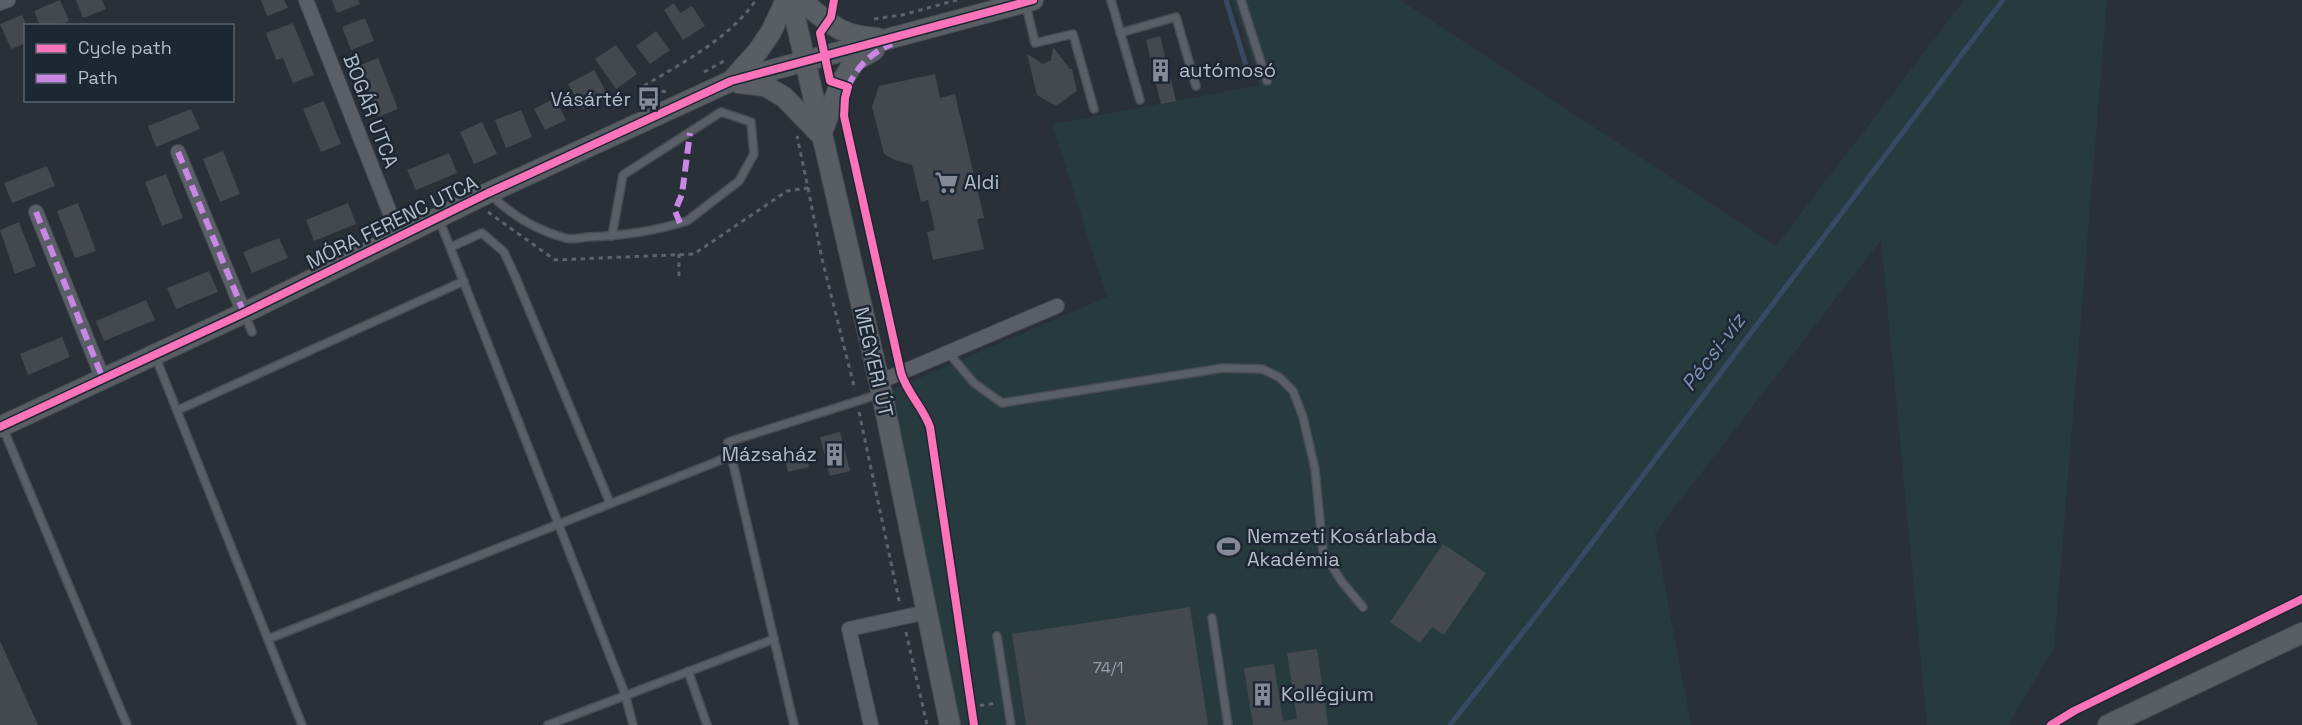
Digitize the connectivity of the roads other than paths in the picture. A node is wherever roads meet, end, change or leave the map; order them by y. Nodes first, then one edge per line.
1 (8, 0) edge
2 (306, 0) edge
3 (786, 0) edge
4 (791, 0) edge
5 (800, 0) edge
6 (1111, 0) edge
7 (1241, 0) edge
8 (1029, 1) edge
9 (0, 3) edge
10 (1120, 33) junction
11 (892, 39) junction
12 (804, 61) junction
13 (731, 81) junction
14 (1267, 81) dead end
15 (1196, 87) dead end
16 (1140, 100) dead end
17 (1094, 109) dead end
18 (821, 135) junction
19 (178, 152) dead end
20 (488, 193) junction
21 (36, 212) dead end
22 (438, 217) junction
23 (399, 236) junction
24 (612, 236) junction
25 (451, 247) junction
26 (464, 280) junction
27 (1057, 306) dead end
28 (244, 313) junction
29 (252, 332) dead end
30 (947, 351) junction
31 (155, 355) junction
32 (103, 379) junction
33 (881, 388) junction
34 (178, 410) junction
35 (1, 426) edge
36 (731, 456) junction
37 (610, 503) junction
38 (559, 523) junction
39 (1363, 607) dead end
40 (927, 612) junction
41 (1212, 618) dead end
42 (2302, 633) edge
43 (997, 636) dead end
44 (268, 639) junction
45 (774, 639) junction
46 (688, 671) junction
47 (625, 694) junction
48 (127, 725) edge
49 (302, 725) edge
50 (548, 725) edge
51 (633, 725) edge
52 (707, 725) edge
53 (794, 725) edge
54 (870, 725) edge
55 (950, 725) edge
56 (1011, 725) edge
57 (1228, 725) edge
58 (2108, 725) edge

1 - 9 street
2 - 23 street, BOGÁR UTCA
3 - 13 street
4 - 12 street, MEGYERI ÚT
5 - 11 street
6 - 10 lane
7 - 14 lane
8 - 11 street
8 - 17 lane
10 - 15 lane
10 - 16 lane
11 - 12 street, MÓRA FERENC UTCA
11 - 18 street
12 - 13 street, MÓRA FERENC UTCA
12 - 18 street, MEGYERI ÚT
13 - 18 street
13 - 20 street, MÓRA FERENC UTCA
18 - 33 street, MEGYERI ÚT
19 - 28 street
20 - 22 street, MÓRA FERENC UTCA
20 - 24 lane
21 - 32 street
22 - 23 street, MÓRA FERENC UTCA
22 - 25 lane
23 - 28 street, MÓRA FERENC UTCA
24 - 24 lane
25 - 26 lane
25 - 37 lane
26 - 34 lane
26 - 38 lane
27 - 30 street
28 - 29 lane
28 - 31 street, MÓRA FERENC UTCA
30 - 33 street
30 - 39 lane
31 - 32 street, MÓRA FERENC UTCA
31 - 34 lane
32 - 35 street, MÓRA FERENC UTCA
33 - 36 lane
33 - 40 street, MEGYERI ÚT
34 - 44 lane
35 - 48 lane
36 - 37 lane
36 - 45 lane
37 - 38 lane
38 - 44 lane
38 - 47 lane
40 - 54 street
40 - 55 street, MEGYERI ÚT
41 - 57 lane
42 - 58 street
43 - 56 lane
44 - 49 lane
45 - 46 lane
45 - 53 lane
46 - 47 lane
46 - 52 lane
47 - 50 lane
47 - 51 lane

